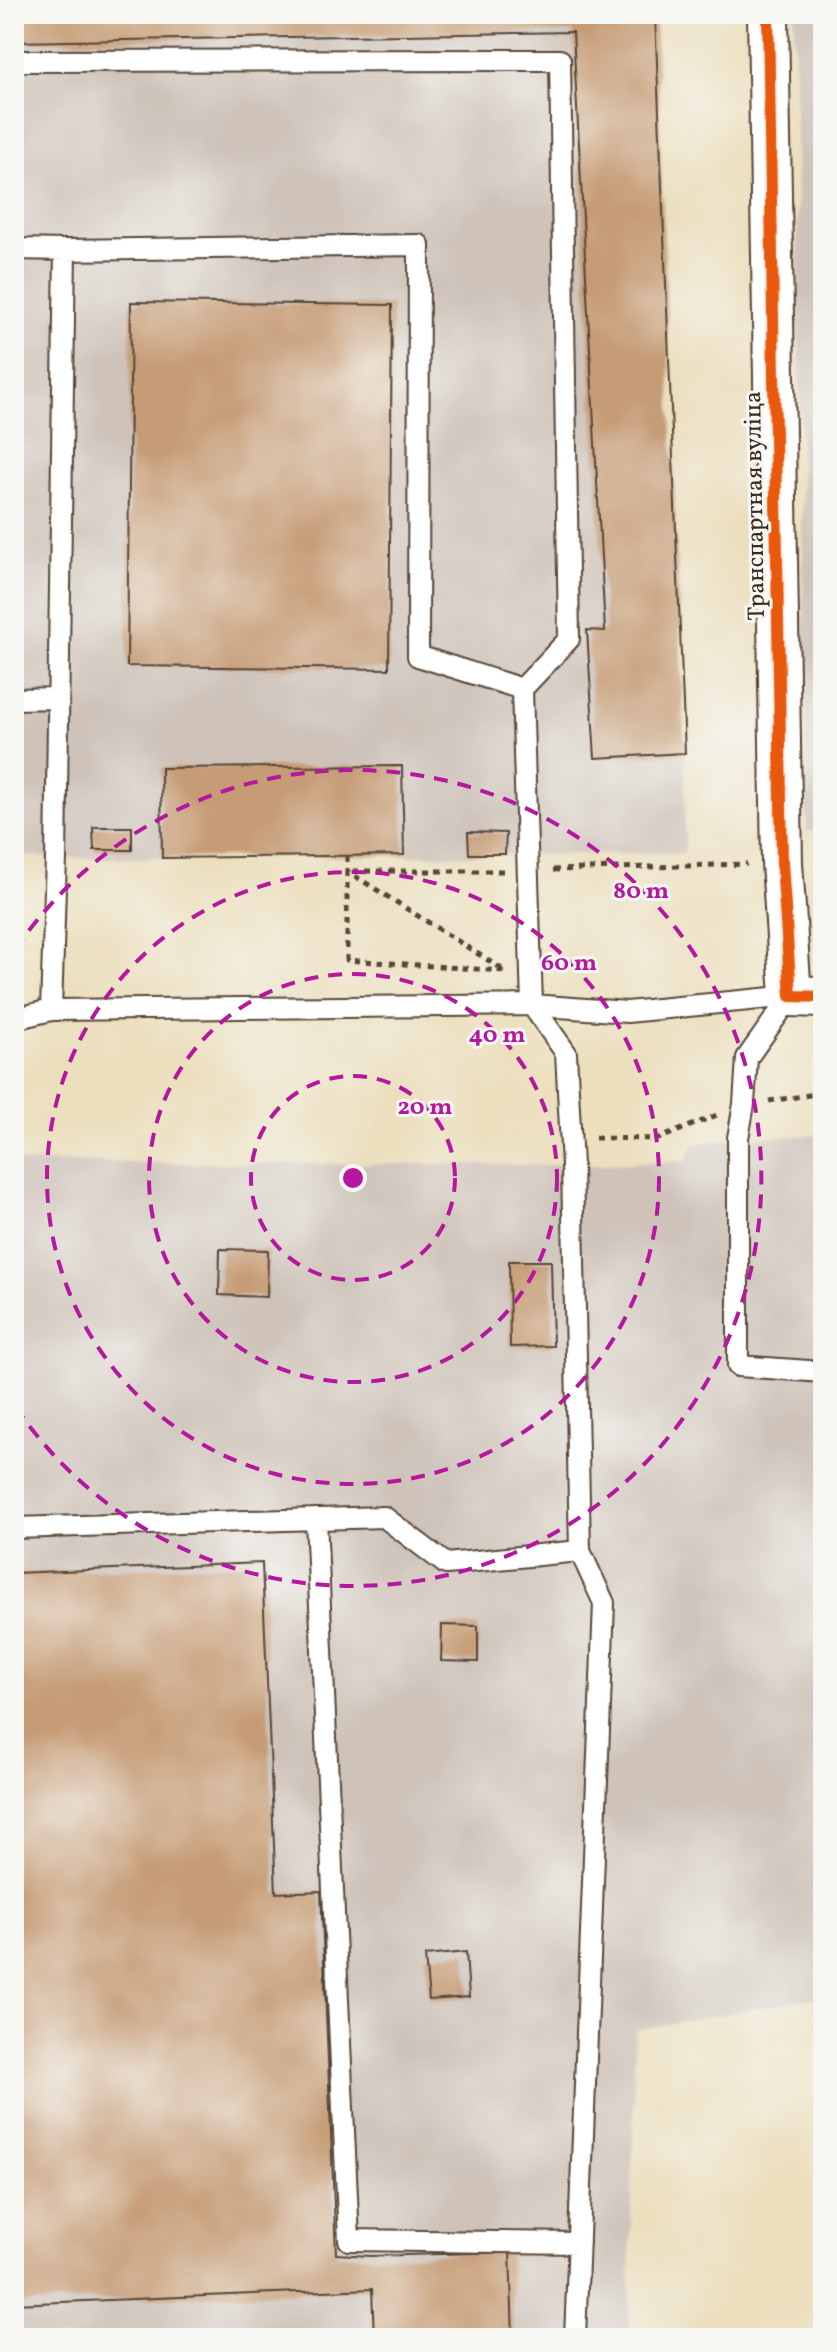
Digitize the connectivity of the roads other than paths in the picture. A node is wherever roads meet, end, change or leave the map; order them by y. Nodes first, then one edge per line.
1 (768, 14) edge
2 (14, 61) edge
3 (14, 249) edge
4 (65, 250) junction
5 (522, 689) junction
6 (58, 698) junction
7 (14, 699) edge
8 (807, 997) edge
9 (532, 1005) junction
10 (51, 1010) junction
11 (14, 1019) edge
12 (823, 1372) edge
13 (316, 1519) junction
14 (14, 1528) edge
15 (580, 1551) junction
16 (579, 2243) junction
17 (575, 2338) edge

1 - 8 street, Транспартная вуліца
2 - 5 lane
3 - 4 lane
4 - 5 lane
4 - 6 lane
5 - 9 lane
6 - 7 lane
6 - 10 lane
8 - 9 lane
8 - 12 lane
9 - 10 lane
9 - 15 lane
10 - 11 lane
13 - 14 lane
13 - 15 lane
13 - 16 lane
15 - 16 lane
16 - 17 lane

